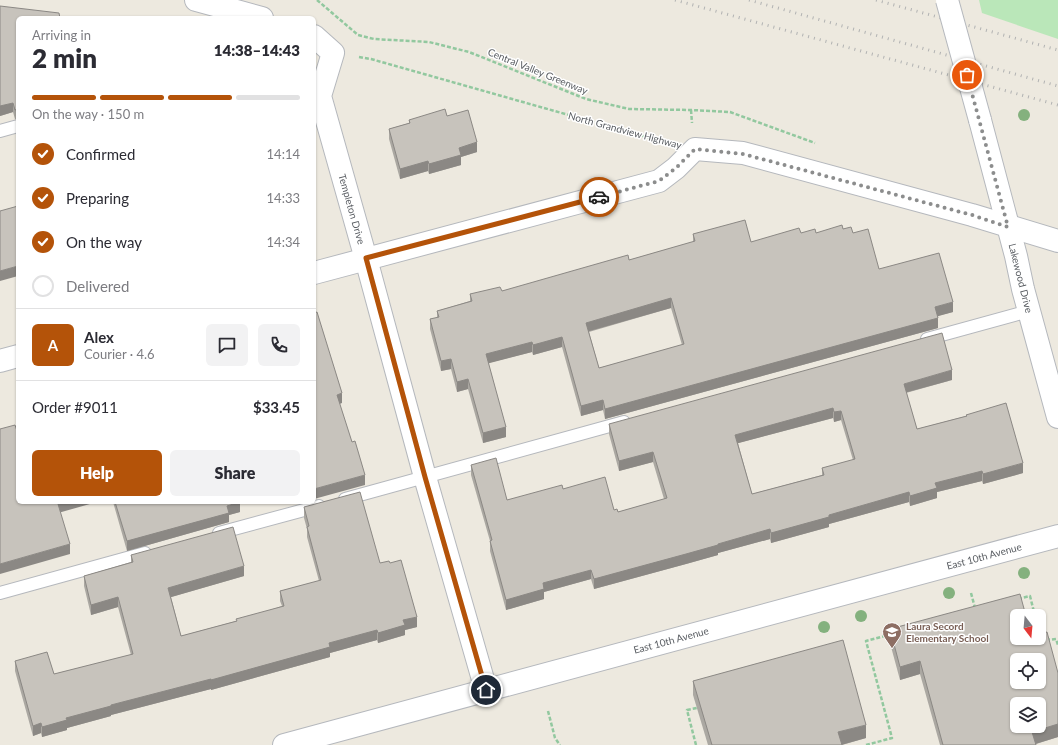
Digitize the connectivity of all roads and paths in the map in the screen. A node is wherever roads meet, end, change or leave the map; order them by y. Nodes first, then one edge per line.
1 (196, 0) edge
2 (317, 0) edge
3 (947, 0) edge
4 (235, 15) edge
5 (316, 38) edge
6 (333, 53) junction
7 (16, 127) edge
8 (0, 131) edge
9 (818, 144) dead end
10 (695, 149) junction
11 (1008, 227) junction
12 (1058, 241) edge
13 (366, 258) junction
14 (316, 272) edge
15 (1029, 311) junction
16 (915, 342) edge
17 (16, 357) edge
18 (0, 361) edge
19 (1058, 417) edge
20 (632, 420) edge
21 (425, 477) junction
22 (1058, 536) edge
23 (205, 537) edge
24 (159, 550) edge
25 (0, 593) edge
26 (971, 593) dead end
27 (1017, 599) edge
28 (1033, 609) edge
29 (976, 611) edge
30 (894, 633) edge
31 (1057, 639) edge
32 (1046, 640) edge
33 (1058, 645) edge
34 (486, 690) junction
35 (697, 708) edge
36 (548, 711) dead end
37 (326, 740) edge
38 (284, 745) edge
39 (560, 745) edge
40 (696, 745) edge
41 (866, 745) edge

1 - 4 street
2 - 9 path, Central Valley Greenway
3 - 11 street, Lakewood Drive, bridge
5 - 6 street
6 - 10 path, North Grandview Highway
6 - 13 street, Templeton Drive
7 - 8 lane
10 - 11 street, North Grandview Highway
10 - 13 street
11 - 12 street, North Grandview Highway
11 - 15 street, Lakewood Drive
13 - 14 street
13 - 21 street, Templeton Drive
15 - 16 lane
15 - 19 street, Lakewood Drive
17 - 18 street
20 - 21 lane
21 - 23 lane
21 - 34 street, Templeton Drive
22 - 34 street, East 10th Avenue
24 - 25 lane
26 - 29 path
27 - 28 path
30 - 41 path
31 - 32 path
31 - 33 path
34 - 37 street, East 10th Avenue
35 - 40 path
36 - 39 path
37 - 38 street, East 10th Avenue

